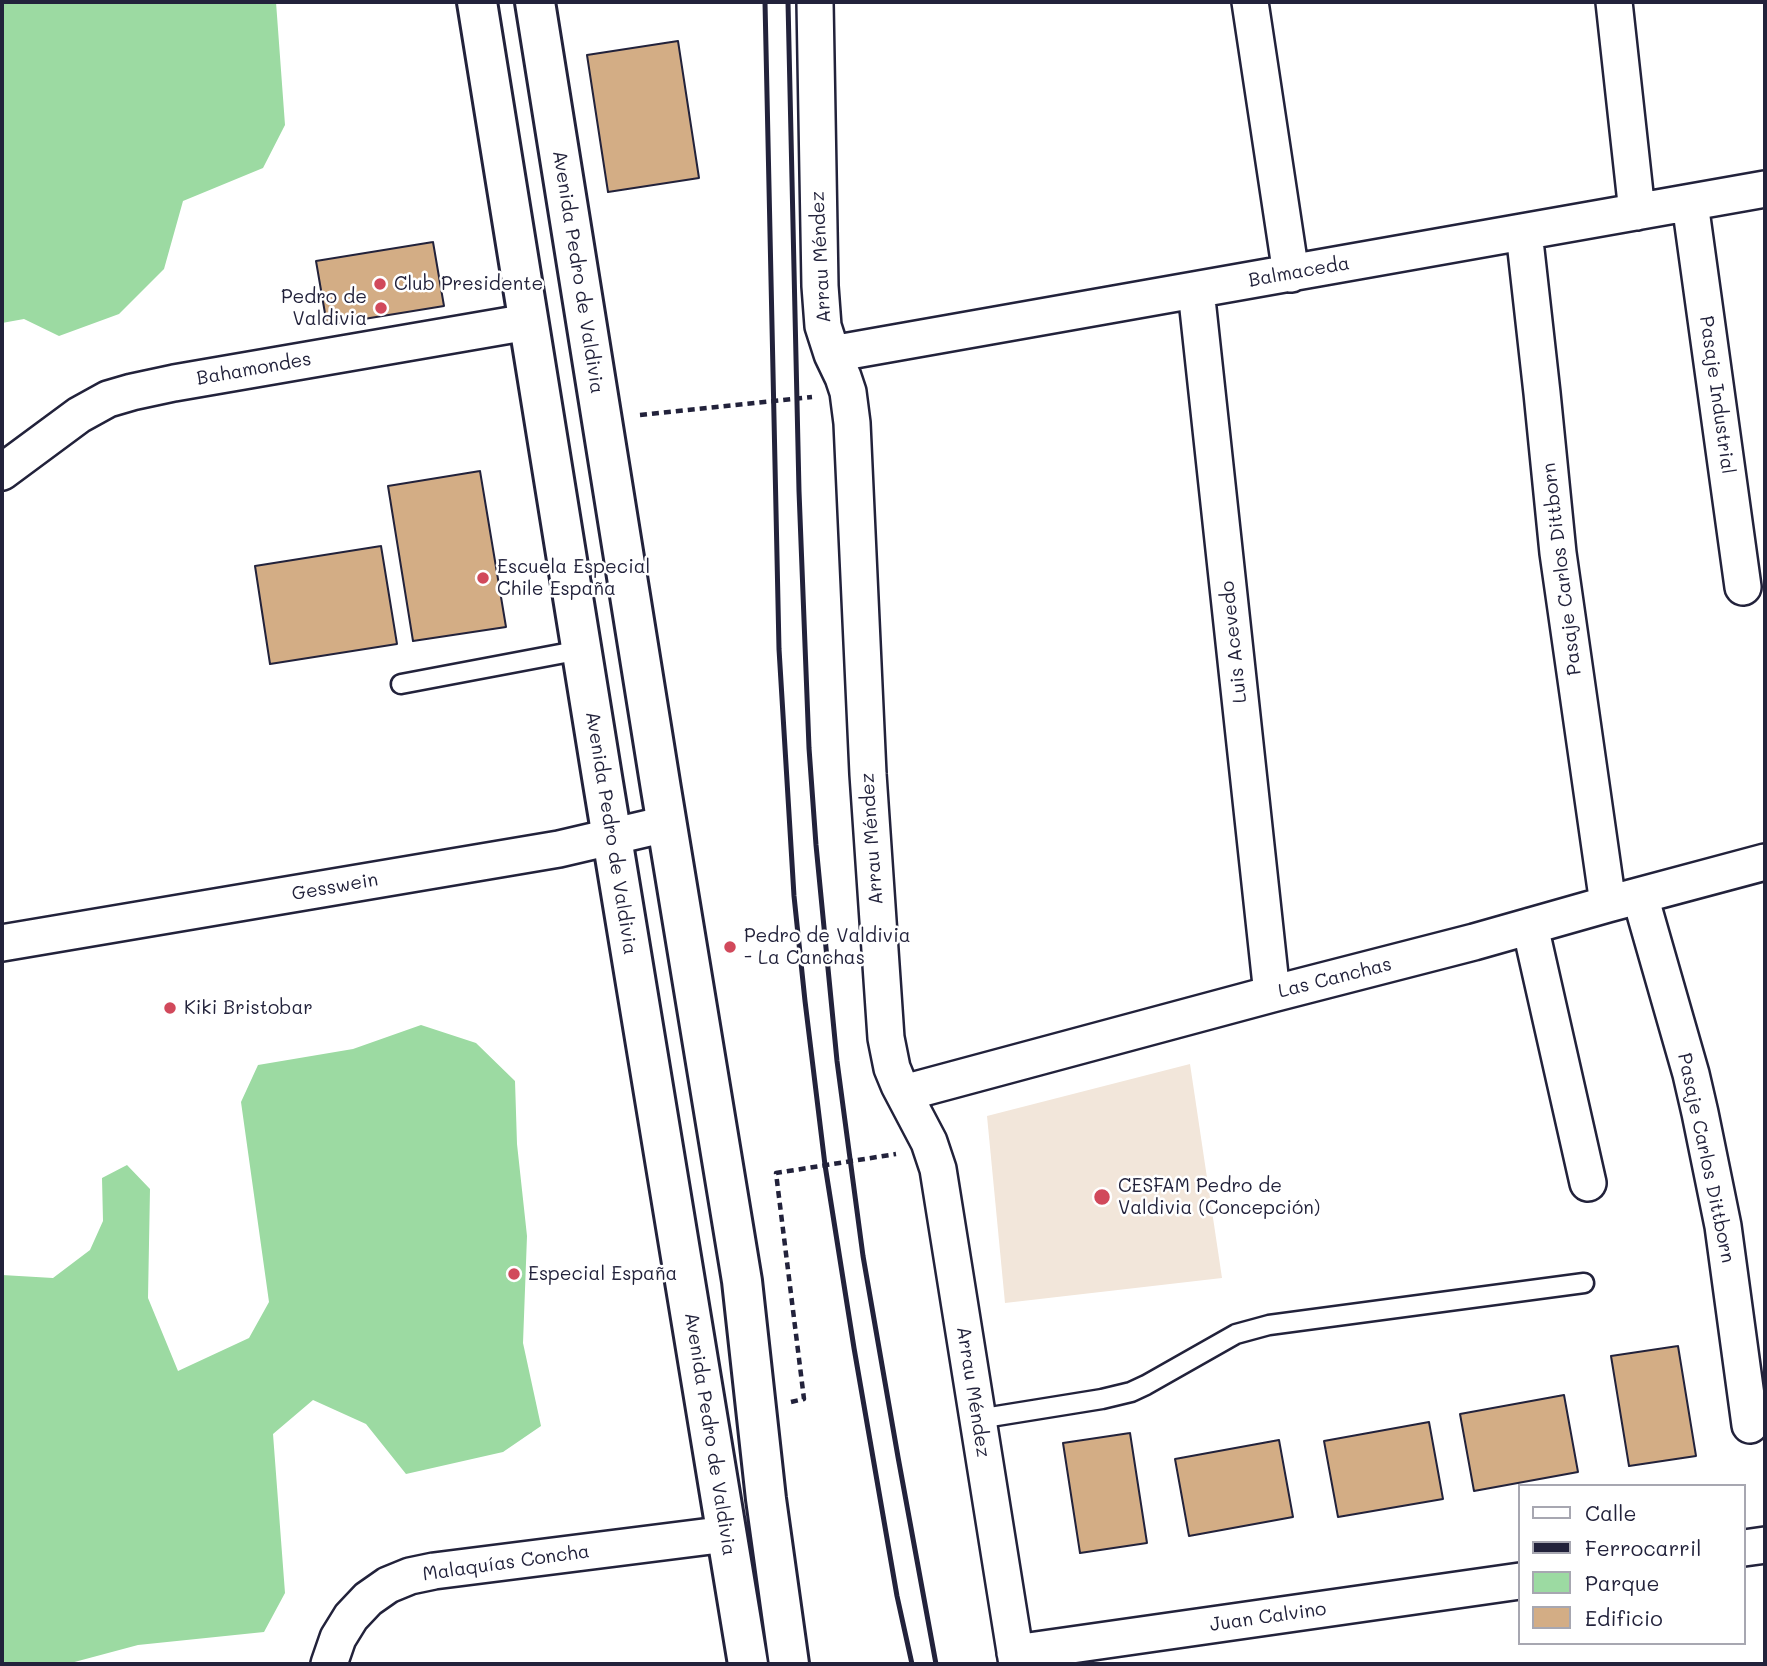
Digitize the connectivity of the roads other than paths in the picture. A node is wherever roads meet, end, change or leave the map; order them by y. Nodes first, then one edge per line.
1 (477, 2) edge
2 (534, 2) edge
3 (815, 2) edge
4 (1250, 2) edge
5 (1614, 2) edge
6 (1765, 189) edge
7 (1690, 203) junction
8 (1637, 212) junction
9 (1524, 232) junction
10 (1291, 274) junction
11 (1196, 290) junction
12 (528, 322) junction
13 (832, 354) junction
14 (2, 472) edge
15 (1743, 587) dead end
16 (581, 650) junction
17 (401, 684) dead end
18 (666, 824) junction
19 (612, 836) junction
20 (1765, 862) edge
21 (1624, 900) junction
22 (1530, 926) junction
23 (2, 943) edge
24 (1272, 994) junction
25 (904, 1093) junction
26 (1588, 1183) dead end
27 (1584, 1283) dead end
28 (978, 1419) junction
29 (1750, 1425) dead end
30 (727, 1534) junction
31 (1765, 1545) edge
32 (1746, 1548) edge
33 (1518, 1581) edge
34 (1016, 1659) edge
35 (329, 1664) edge
36 (748, 1664) edge
37 (789, 1664) edge

1 - 12 main road, Avenida Pedro de Valdivia
2 - 18 main road, Avenida Pedro de Valdivia
3 - 13 street, Arrau Méndez
4 - 10 street
5 - 8 street
6 - 7 street, Balmaceda
7 - 8 street, Balmaceda
7 - 15 street, Pasaje Industrial
8 - 9 street, Balmaceda
9 - 10 street, Balmaceda
9 - 21 street, Pasaje Carlos Dittborn
10 - 11 street, Balmaceda
11 - 13 street, Balmaceda
11 - 24 street, Luis Acevedo
12 - 14 street, Bahamondes
12 - 16 main road, Avenida Pedro de Valdivia
13 - 25 street, Arrau Méndez
16 - 17 lane
16 - 19 main road, Avenida Pedro de Valdivia
18 - 19 street, Gesswein
18 - 37 main road, Avenida Pedro de Valdivia
19 - 23 street, Gesswein
19 - 30 main road, Avenida Pedro de Valdivia
20 - 21 street, Las Canchas
21 - 22 street, Las Canchas
21 - 29 street, Pasaje Carlos Dittborn
22 - 24 street, Las Canchas
22 - 26 street
24 - 25 street, Las Canchas
25 - 28 street, Arrau Méndez
27 - 28 lane
28 - 34 street, Arrau Méndez
30 - 35 street, Malaquías Concha
30 - 36 main road, Avenida Pedro de Valdivia
31 - 32 street
33 - 34 street, Juan Calvino

